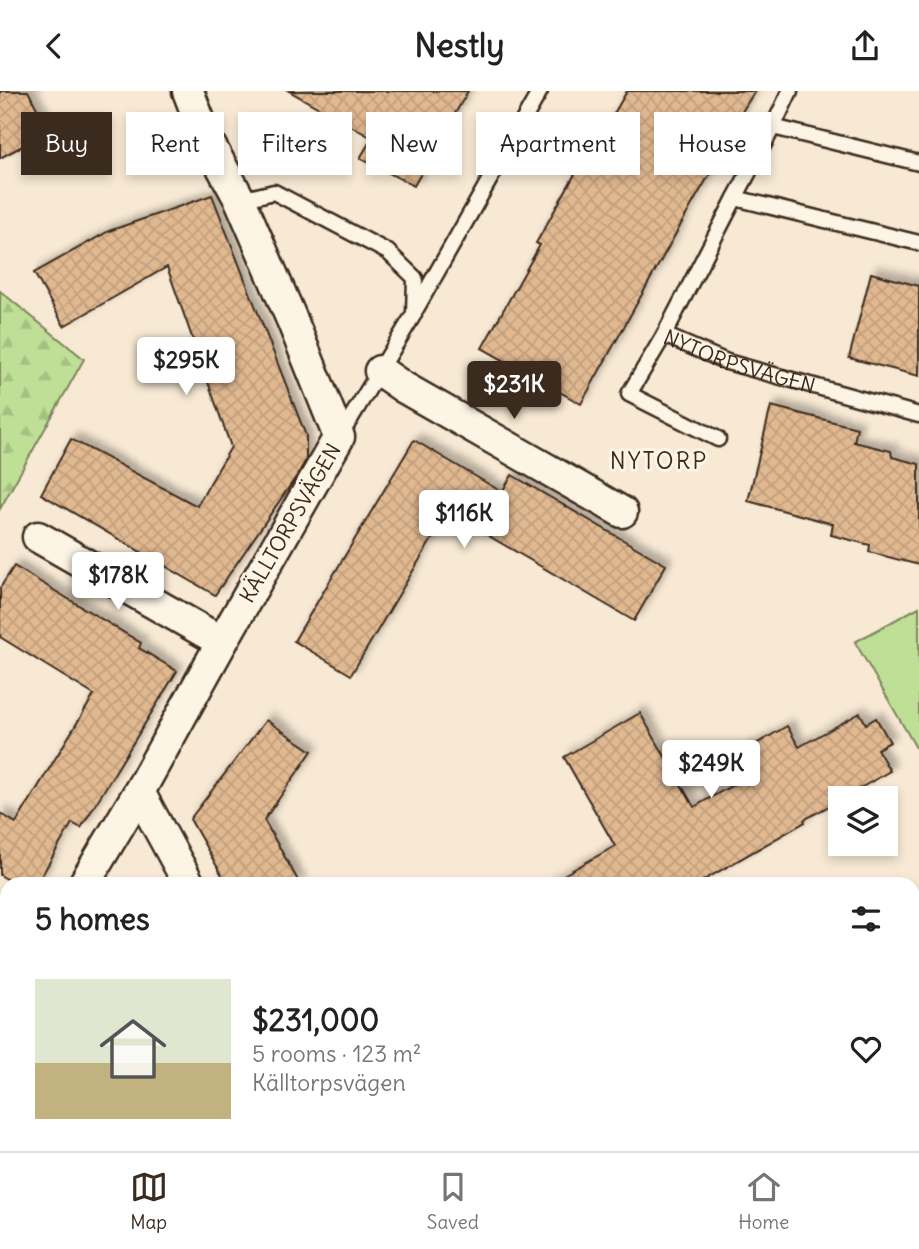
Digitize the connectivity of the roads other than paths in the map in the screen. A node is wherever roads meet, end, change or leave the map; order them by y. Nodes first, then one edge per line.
1 (188, 91) edge
2 (540, 91) edge
3 (790, 91) edge
4 (773, 127) junction
5 (919, 163) edge
6 (735, 198) junction
7 (240, 200) junction
8 (919, 243) edge
9 (414, 314) junction
10 (664, 335) junction
11 (380, 371) junction
12 (919, 415) edge
13 (340, 437) junction
14 (718, 439) dead end
15 (622, 512) dead end
16 (38, 537) dead end
17 (222, 642) junction
18 (139, 792) junction
19 (88, 877) edge
20 (184, 877) edge

1 - 7 street, KÄLLTORPSVÄGEN
2 - 9 lane
3 - 4 lane, NYTORPSVÄGEN
4 - 5 lane
4 - 6 lane, NYTORPSVÄGEN
6 - 8 lane
6 - 10 lane, NYTORPSVÄGEN
7 - 9 lane
7 - 13 street, KÄLLTORPSVÄGEN
9 - 11 lane
10 - 12 lane, NYTORPSVÄGEN
10 - 14 lane
11 - 13 lane
11 - 15 street
13 - 17 street, KÄLLTORPSVÄGEN
16 - 17 street
17 - 18 street, KÄLLTORPSVÄGEN
18 - 19 street, KÄLLTORPSVÄGEN
18 - 20 street

